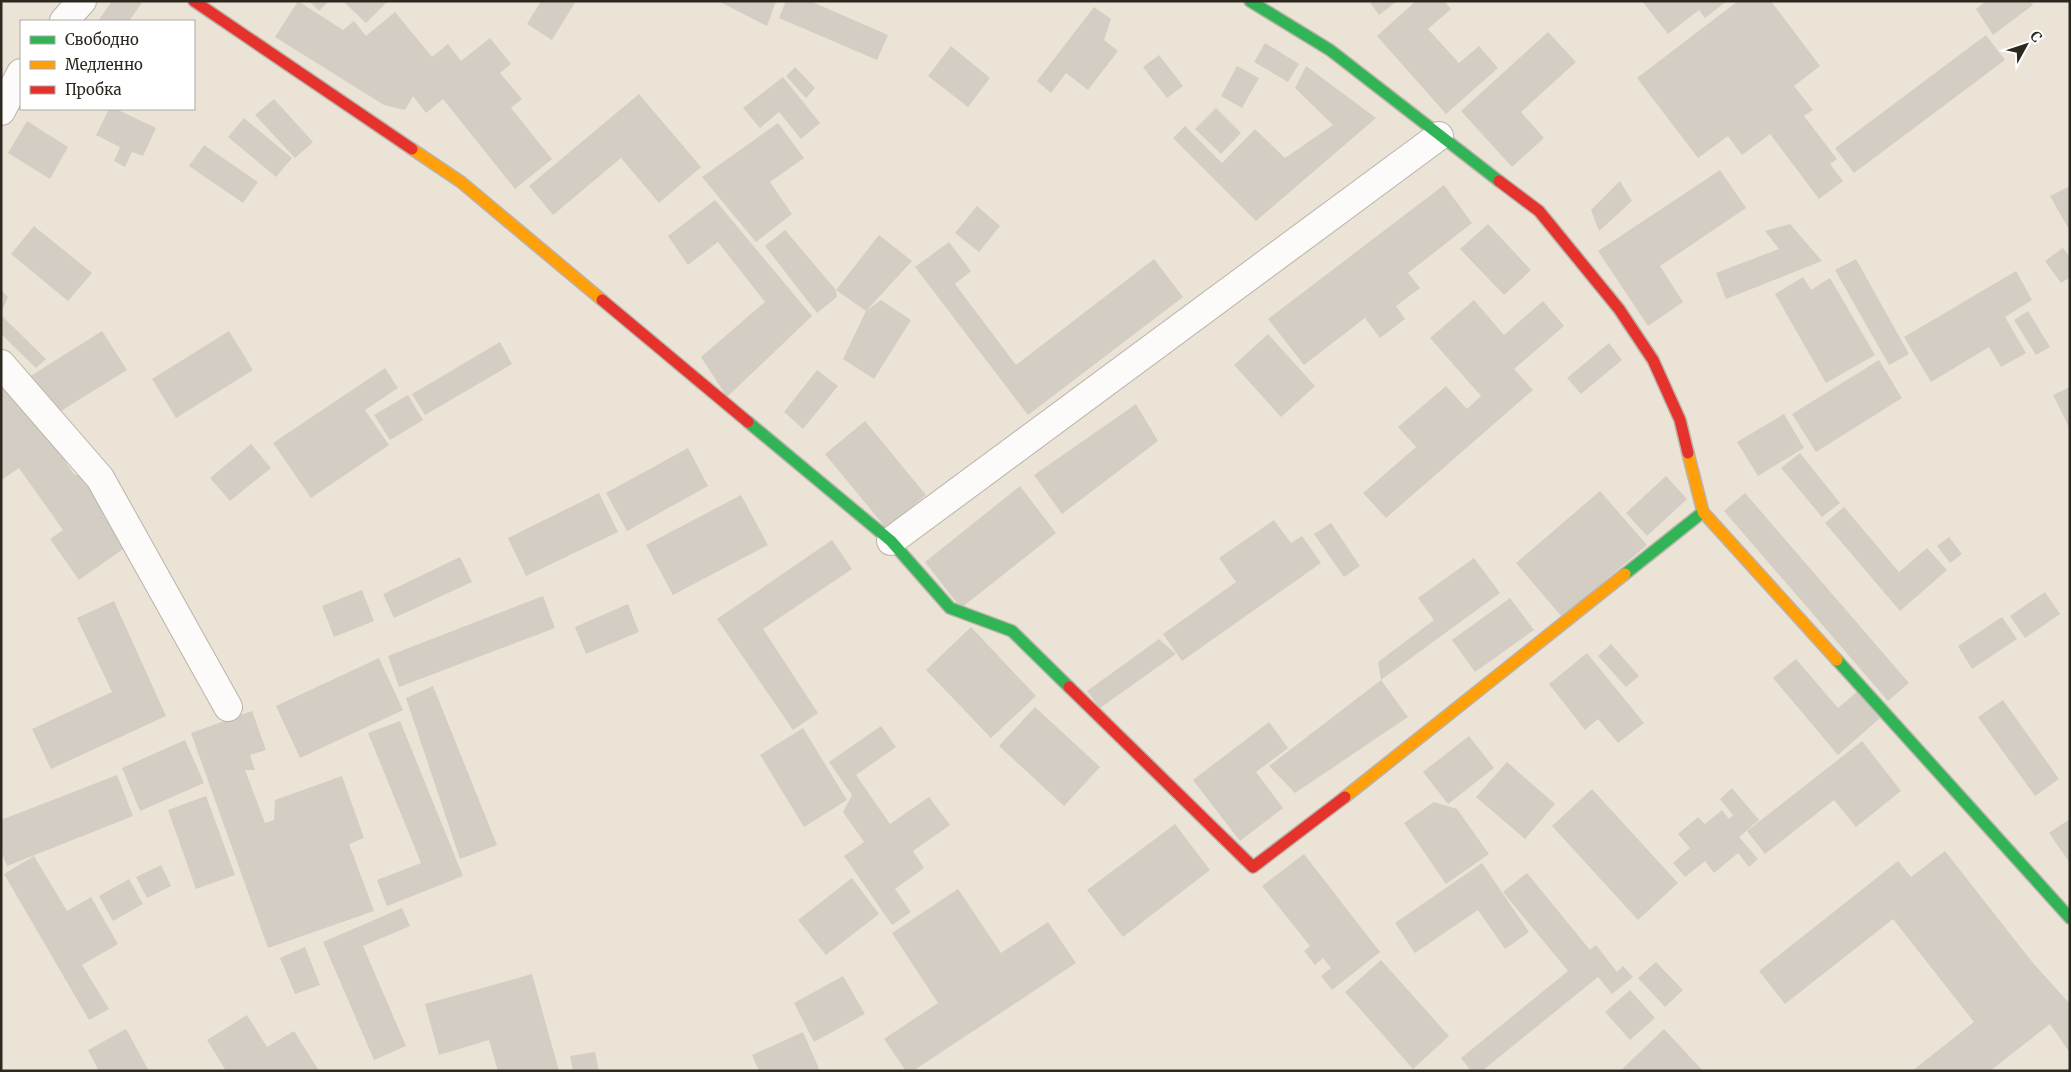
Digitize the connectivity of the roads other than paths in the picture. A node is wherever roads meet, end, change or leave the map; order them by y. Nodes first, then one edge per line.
1 (82, 1) edge
2 (194, 1) edge
3 (1250, 1) edge
4 (65, 20) edge
5 (20, 75) edge
6 (1, 111) edge
7 (1438, 136) junction
8 (1, 364) edge
9 (1703, 512) junction
10 (891, 541) junction
11 (228, 707) dead end
12 (2070, 918) edge

1 - 4 street
2 - 10 street
3 - 7 street
5 - 6 street
7 - 9 street
7 - 10 street
8 - 11 street
9 - 10 street
9 - 12 street

